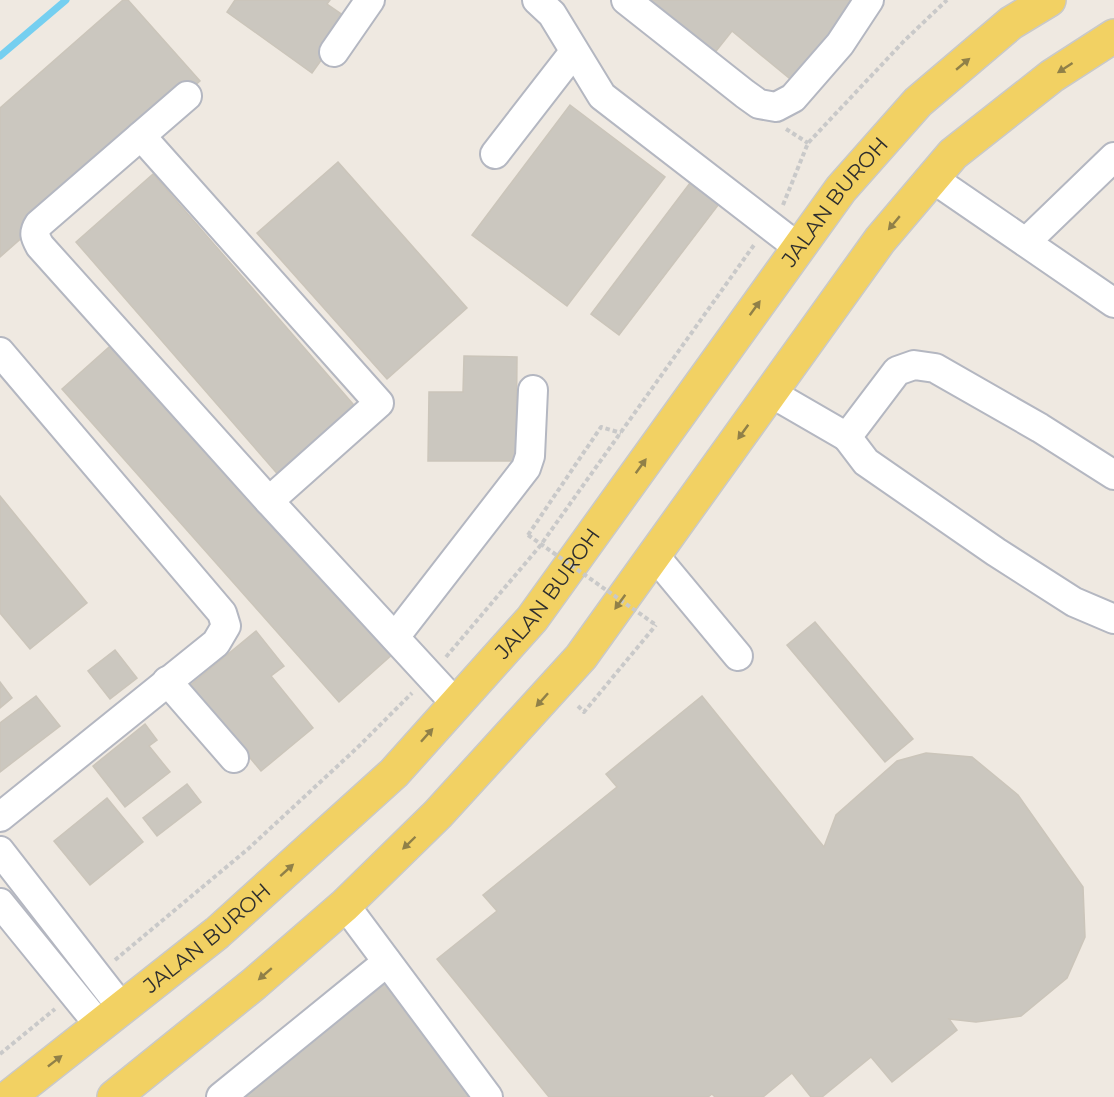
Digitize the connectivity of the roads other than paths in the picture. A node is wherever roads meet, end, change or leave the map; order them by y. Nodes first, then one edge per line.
1 (370, 0) edge
2 (537, 0) edge
3 (626, 0) edge
4 (869, 0) edge
5 (1049, 0) edge
6 (1018, 12) edge
7 (1114, 36) edge
8 (334, 52) dead end
9 (574, 52) junction
10 (187, 96) dead end
11 (141, 136) junction
12 (495, 154) dead end
13 (1114, 157) edge
14 (932, 178) junction
15 (1026, 242) junction
16 (799, 248) junction
17 (1114, 303) edge
18 (0, 352) edge
19 (533, 390) dead end
20 (771, 393) junction
21 (847, 437) junction
22 (1114, 475) edge
23 (269, 501) junction
24 (654, 555) junction
25 (1114, 620) edge
26 (395, 637) junction
27 (738, 656) dead end
28 (167, 681) junction
29 (456, 704) junction
30 (234, 758) dead end
31 (0, 817) edge
32 (0, 851) edge
33 (0, 903) edge
34 (345, 905) junction
35 (387, 962) junction
36 (111, 1017) junction
37 (9, 1097) edge
38 (114, 1097) edge
39 (221, 1097) edge
40 (488, 1097) edge

1 - 8 lane
2 - 9 lane
3 - 4 lane
5 - 6 main road, JALAN BUROH
16 -> 6 main road, JALAN BUROH
7 -> 14 main road
9 - 12 lane
9 - 16 lane
10 - 11 lane
11 - 23 lane
11 - 23 lane
13 - 15 lane
14 - 15 lane
14 -> 20 main road
15 - 17 lane
29 -> 16 main road, JALAN BUROH
18 - 28 lane
19 - 26 lane
20 - 21 lane
20 -> 24 main road
21 - 22 lane
21 - 25 lane
23 - 26 lane
24 - 27 lane
24 -> 34 main road
26 - 29 lane
28 - 30 lane
28 - 31 lane
36 -> 29 main road, JALAN BUROH
32 - 36 lane
33 - 36 lane
34 - 35 lane
34 -> 38 main road
35 - 39 lane
35 - 40 lane
37 -> 36 main road, JALAN BUROH

